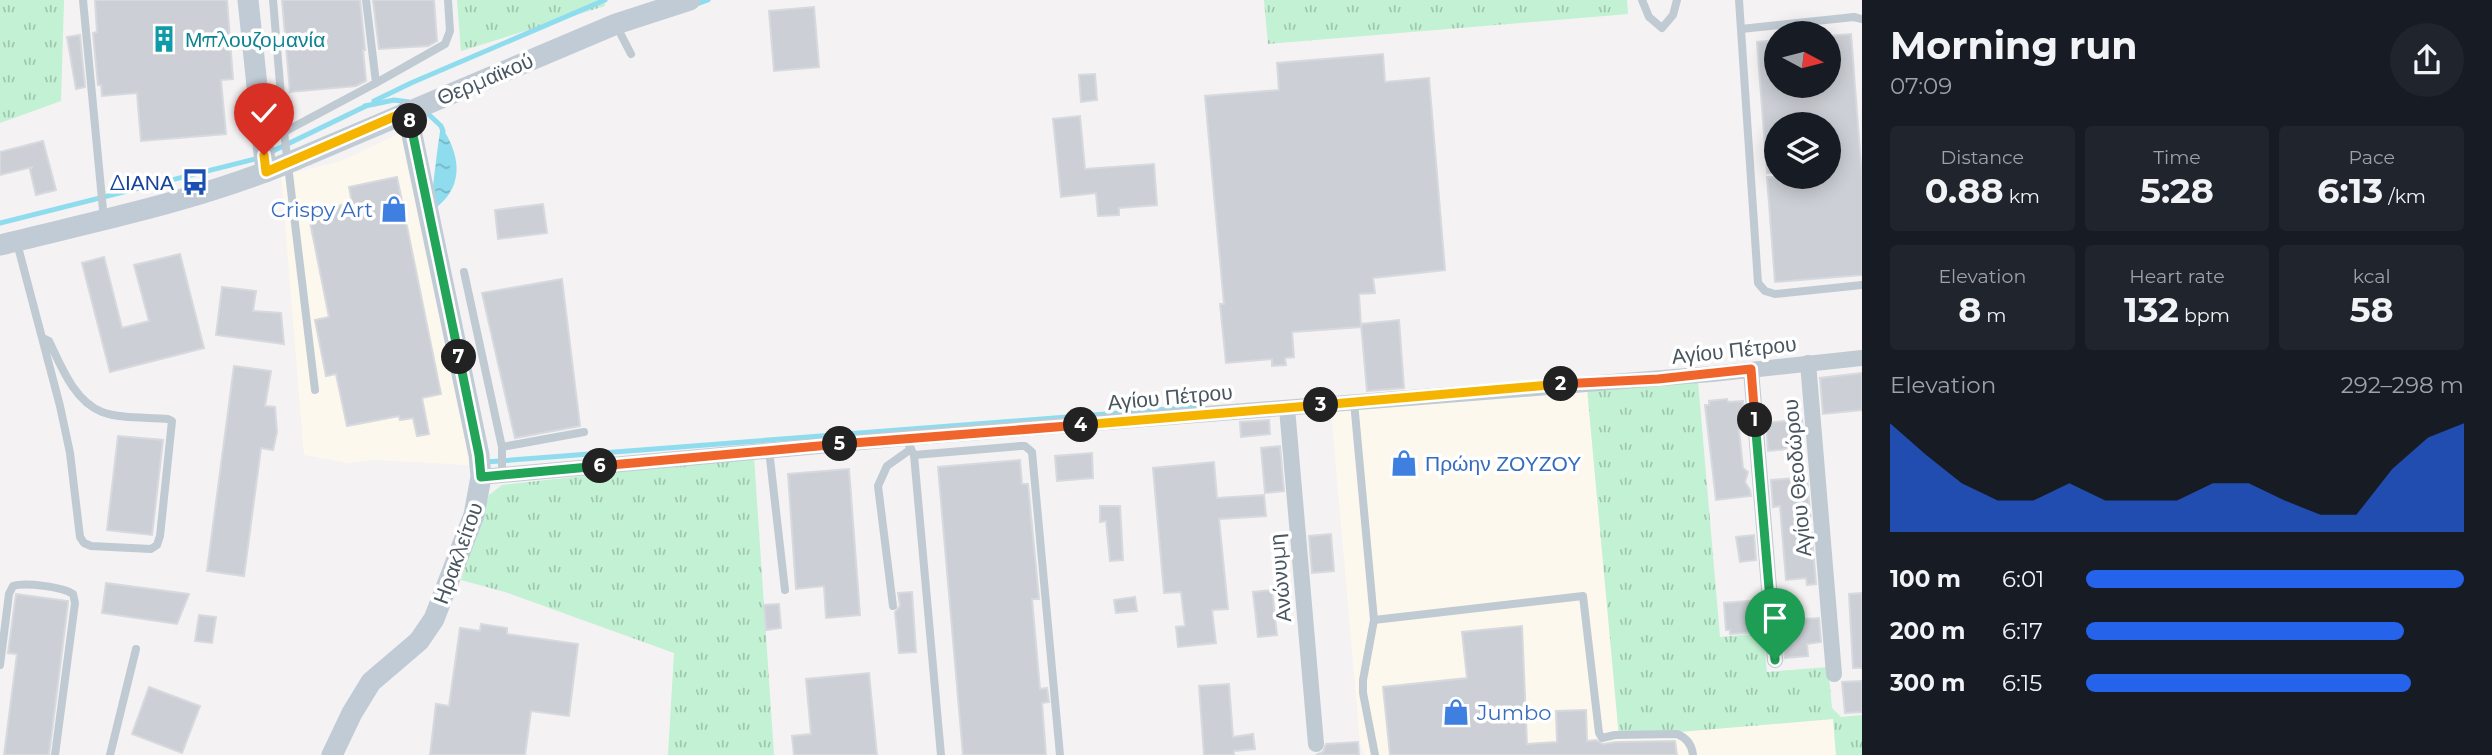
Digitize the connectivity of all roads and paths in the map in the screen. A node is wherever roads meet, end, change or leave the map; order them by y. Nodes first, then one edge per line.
1 (83, 0) edge
2 (248, 0) edge
3 (273, 0) edge
4 (366, 0) edge
5 (448, 0) edge
6 (690, 0) edge
7 (1642, 0) edge
8 (1677, 0) edge
9 (1739, 0) edge
10 (1862, 19) edge
11 (616, 24) junction
12 (1741, 29) junction
13 (631, 54) dead end
14 (376, 83) junction
15 (407, 111) junction
16 (284, 132) junction
17 (288, 163) junction
18 (266, 172) junction
19 (104, 220) junction
20 (8, 243) edge
21 (464, 272) dead end
22 (1862, 285) edge
23 (43, 338) junction
24 (1862, 358) edge
25 (1808, 363) junction
26 (1751, 369) junction
27 (315, 390) dead end
28 (1354, 402) junction
29 (1287, 408) junction
30 (584, 432) dead end
31 (502, 447) junction
32 (910, 448) junction
33 (769, 450) junction
34 (492, 476) junction
35 (785, 590) dead end
36 (893, 606) dead end
37 (1374, 620) junction
38 (136, 649) dead end
39 (1775, 660) dead end
40 (0, 665) edge
41 (1834, 674) dead end
42 (1316, 744) dead end
43 (55, 755) edge
44 (110, 755) edge
45 (332, 755) edge
46 (941, 755) edge
47 (1060, 755) edge
48 (1375, 755) edge
49 (1693, 755) edge

1 - 19 lane
2 - 18 street
3 - 16 lane
4 - 14 lane
5 - 14 lane
6 - 11 street, Θερμαϊκού
7 - 8 lane
9 - 12 lane
10 - 12 lane
11 - 13 lane
11 - 15 street, Θερμαϊκού
12 - 22 lane
14 - 16 lane
15 - 17 street, Θερμαϊκού
15 - 34 street, Ηρακλείτου
16 - 17 lane
17 - 18 street, Θερμαϊκού
17 - 27 lane
18 - 19 street, Θερμαϊκού
19 - 20 street, Θερμαϊκού
20 - 23 lane
21 - 31 lane
23 - 23 lane
24 - 25 street, Αγίου Πέτρου
25 - 26 street, Αγίου Πέτρου
25 - 41 street, Αγίου Θεοδώρου
26 - 28 street, Αγίου Πέτρου
26 - 39 street
28 - 29 street, Αγίου Πέτρου
28 - 37 lane
29 - 32 street, Αγίου Πέτρου
29 - 42 street, Ανώνυμη
30 - 31 lane
31 - 34 lane
32 - 33 street, Αγίου Πέτρου
32 - 36 lane
32 - 46 lane
32 - 47 lane
33 - 34 street, Αγίου Πέτρου
33 - 35 lane
34 - 45 street, Ηρακλείτου
37 - 48 lane
37 - 49 lane
38 - 44 lane
40 - 43 lane

